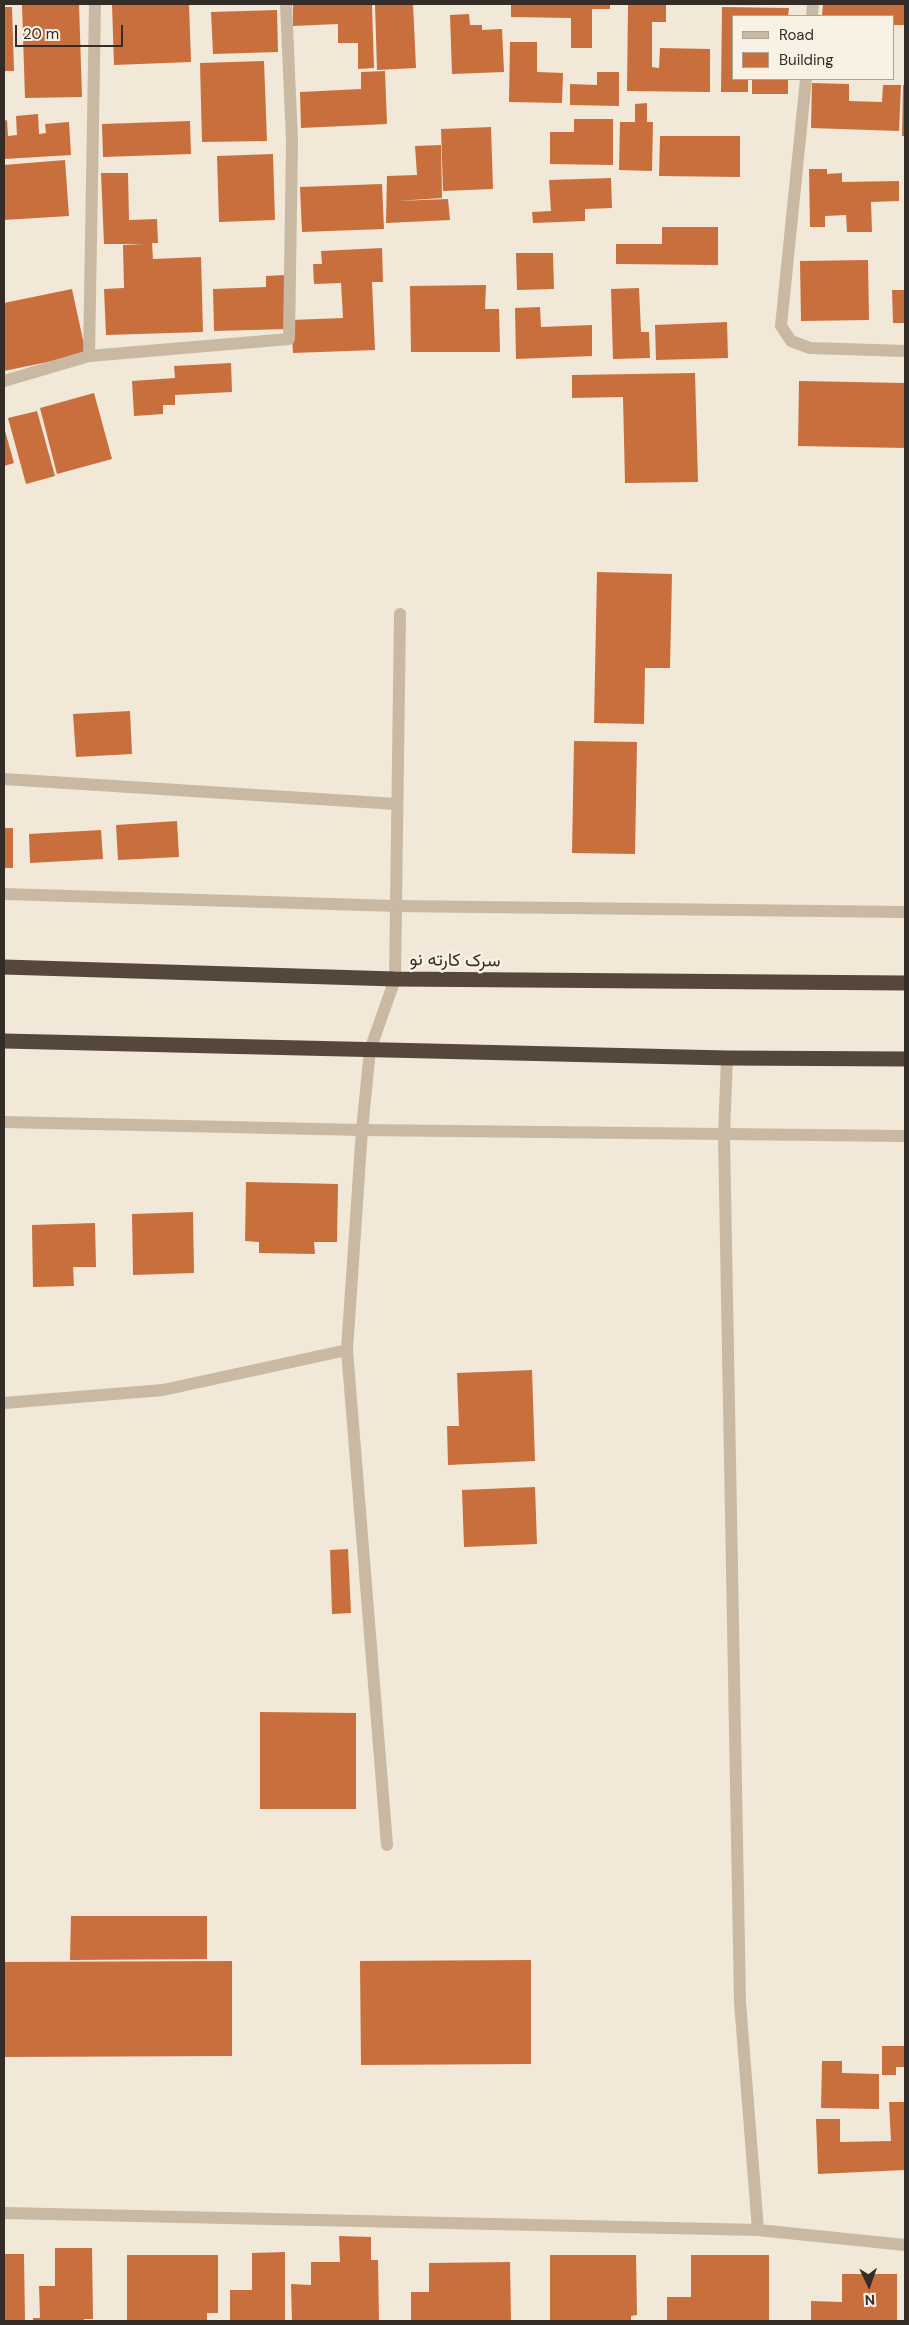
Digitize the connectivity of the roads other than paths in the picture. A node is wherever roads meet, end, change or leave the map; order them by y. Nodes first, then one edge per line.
1 (95, 4) edge
2 (286, 4) edge
3 (806, 80) edge
4 (905, 351) edge
5 (89, 356) junction
6 (4, 381) edge
7 (400, 614) dead end
8 (4, 779) edge
9 (397, 804) junction
10 (4, 894) edge
11 (396, 906) junction
12 (905, 912) edge
13 (4, 967) edge
14 (395, 979) junction
15 (905, 983) edge
16 (4, 1041) edge
17 (370, 1050) junction
18 (727, 1058) junction
19 (905, 1059) edge
20 (4, 1122) edge
21 (362, 1130) junction
22 (724, 1135) junction
23 (905, 1136) edge
24 (347, 1350) junction
25 (4, 1403) edge
26 (387, 1845) dead end
27 (4, 2213) edge
28 (758, 2230) junction
29 (905, 2245) edge

1 - 5 street
2 - 5 street
3 - 4 street
5 - 6 street
7 - 9 street
8 - 9 street
9 - 11 street
10 - 11 street
11 - 12 street
11 - 14 street
13 - 14 highway, سرک کارته نو
14 - 15 highway, سرک کارته نو
14 - 17 street
16 - 17 highway
17 - 18 highway
17 - 21 street
18 - 19 highway
18 - 22 street
20 - 21 street
21 - 22 street
21 - 24 street
22 - 23 street
22 - 28 street
24 - 25 street
24 - 26 street
27 - 28 street
28 - 29 street

